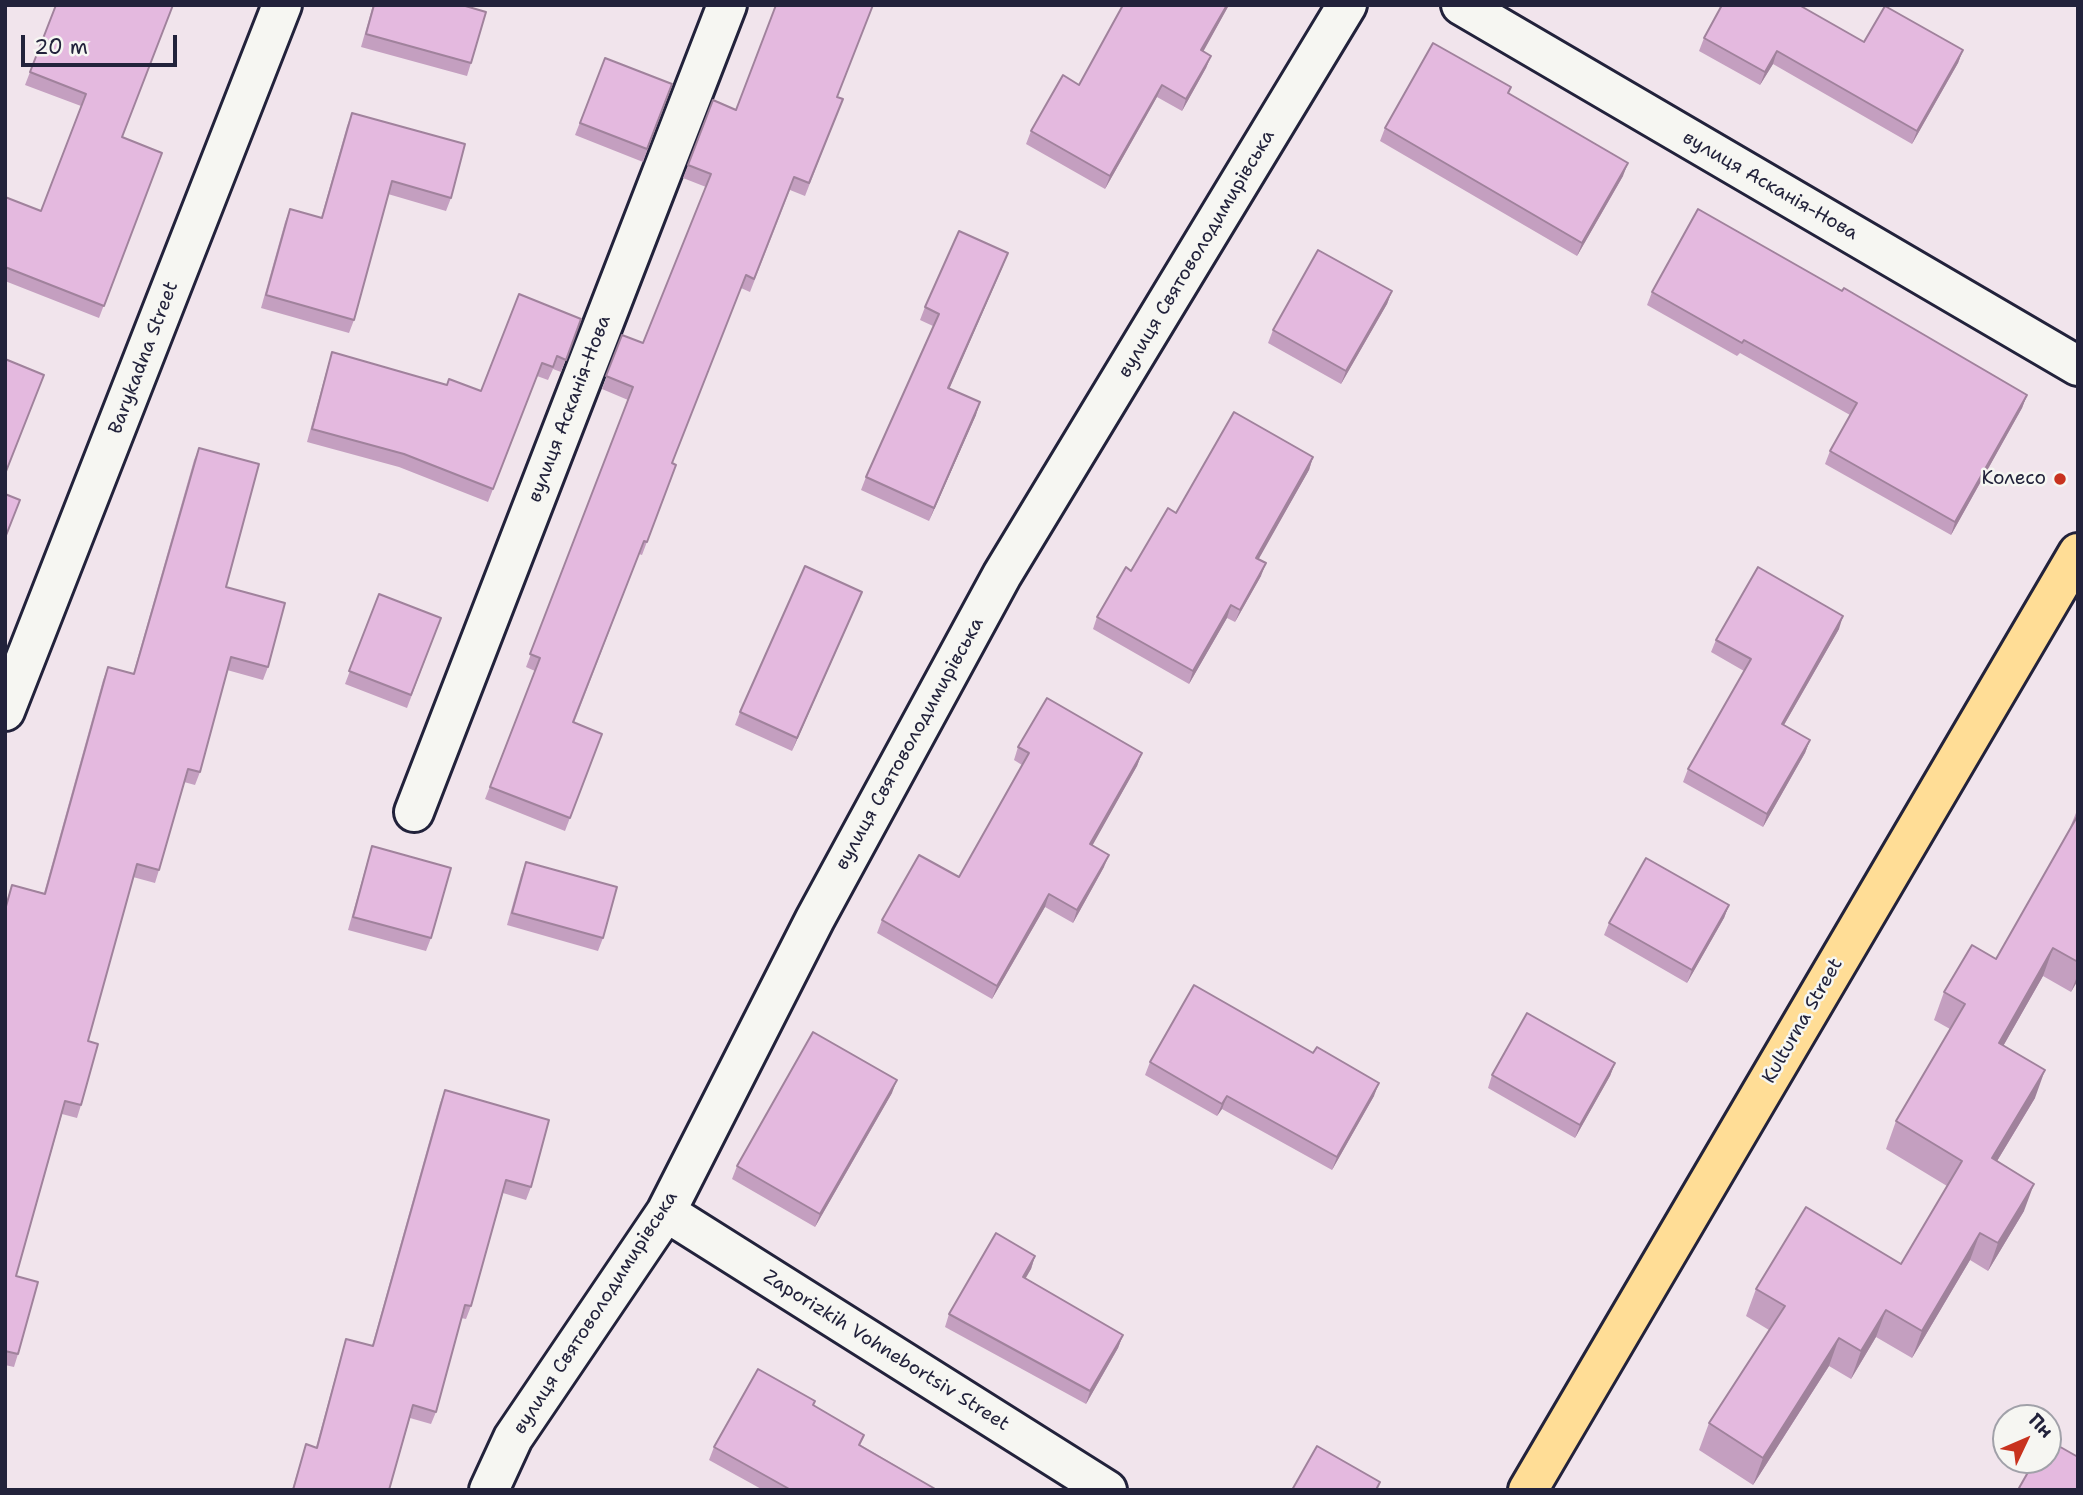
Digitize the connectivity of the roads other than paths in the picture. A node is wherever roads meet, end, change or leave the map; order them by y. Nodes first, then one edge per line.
1 (282, 5) edge
2 (727, 5) edge
3 (1347, 5) edge
4 (1461, 5) edge
5 (2078, 366) edge
6 (2078, 553) edge
7 (5, 711) edge
8 (414, 812) dead end
9 (666, 1212) junction
10 (489, 1490) edge
11 (1107, 1490) edge
12 (1528, 1490) edge

1 - 7 street, Barykadna Street
2 - 8 street, вулиця Асканія-Нова
3 - 9 street, вулиця Святоволодимирівська
4 - 5 street, вулиця Асканія-Нова
6 - 12 main road, Kulturna Street
9 - 10 street, вулиця Святоволодимирівська
9 - 11 street, Zaporizkih Vohnebortsiv Street

